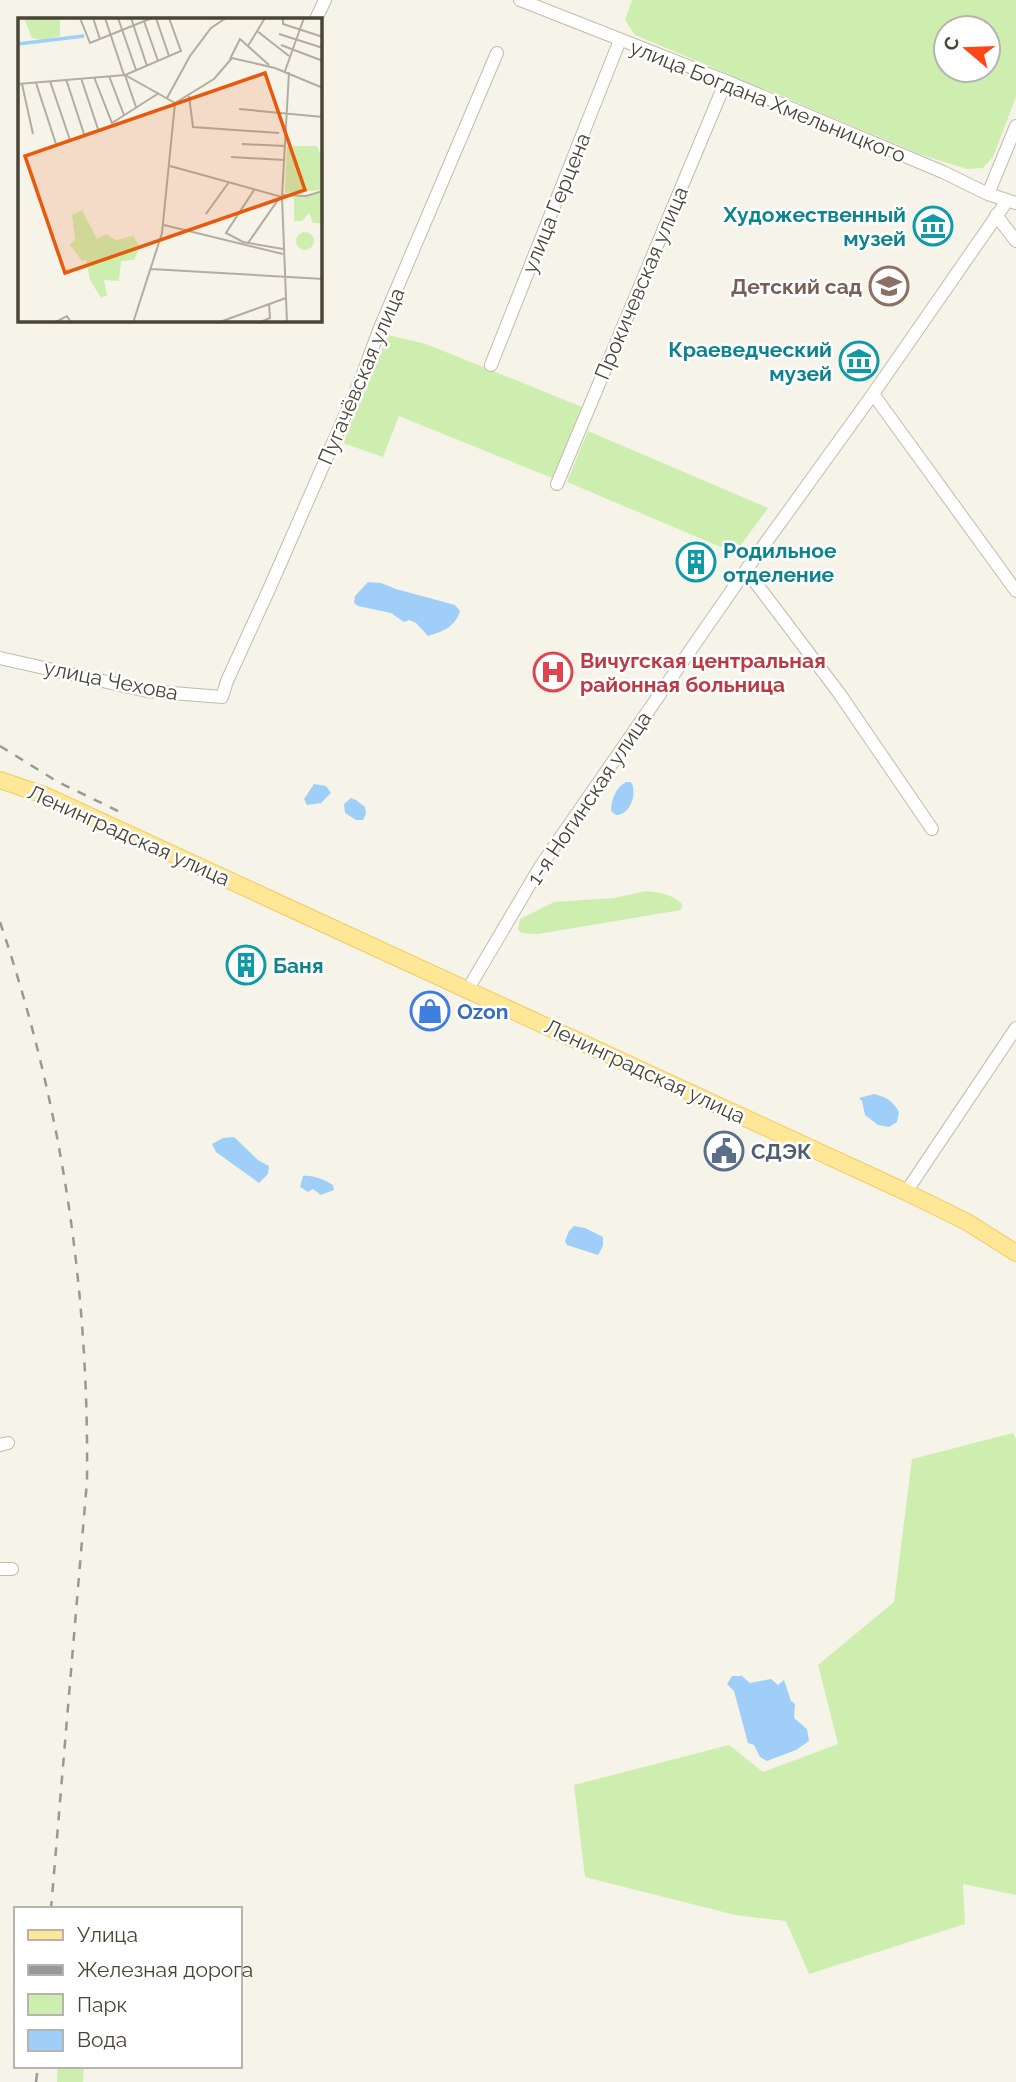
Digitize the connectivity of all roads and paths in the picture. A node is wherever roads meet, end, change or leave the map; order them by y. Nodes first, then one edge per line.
1 (325, 0) edge
2 (520, 0) edge
3 (316, 18) edge
4 (620, 40) junction
5 (497, 53) dead end
6 (726, 81) junction
7 (1016, 126) edge
8 (988, 194) junction
9 (1011, 202) edge
10 (996, 215) junction
11 (1016, 241) edge
12 (491, 365) dead end
13 (873, 394) junction
14 (556, 484) dead end
15 (746, 570) junction
16 (1016, 592) edge
17 (0, 658) edge
18 (222, 697) joint
19 (0, 780) edge
20 (932, 829) dead end
21 (468, 989) junction
22 (1016, 1028) edge
23 (906, 1192) junction
24 (1016, 1253) edge

1 - 3 street
2 - 4 street, улица Богдана Хмельницкого
4 - 6 street, улица Богдана Хмельницкого
4 - 12 street, улица Герцена
5 - 18 street, Пугачёвская улица
6 - 8 street, улица Богдана Хмельницкого
6 - 14 street, Прокичевская улица
7 - 8 street
8 - 9 street, улица Богдана Хмельницкого
9 - 10 street, 1-я Ногинская улица
10 - 11 street
10 - 13 street, 1-я Ногинская улица
13 - 15 street, 1-я Ногинская улица
13 - 16 street
15 - 20 street
15 - 21 street, 1-я Ногинская улица
17 - 18 street, улица Чехова
19 - 21 main road, Ленинградская улица
21 - 23 main road, Ленинградская улица
22 - 23 street
23 - 24 main road, Ленинградская улица

